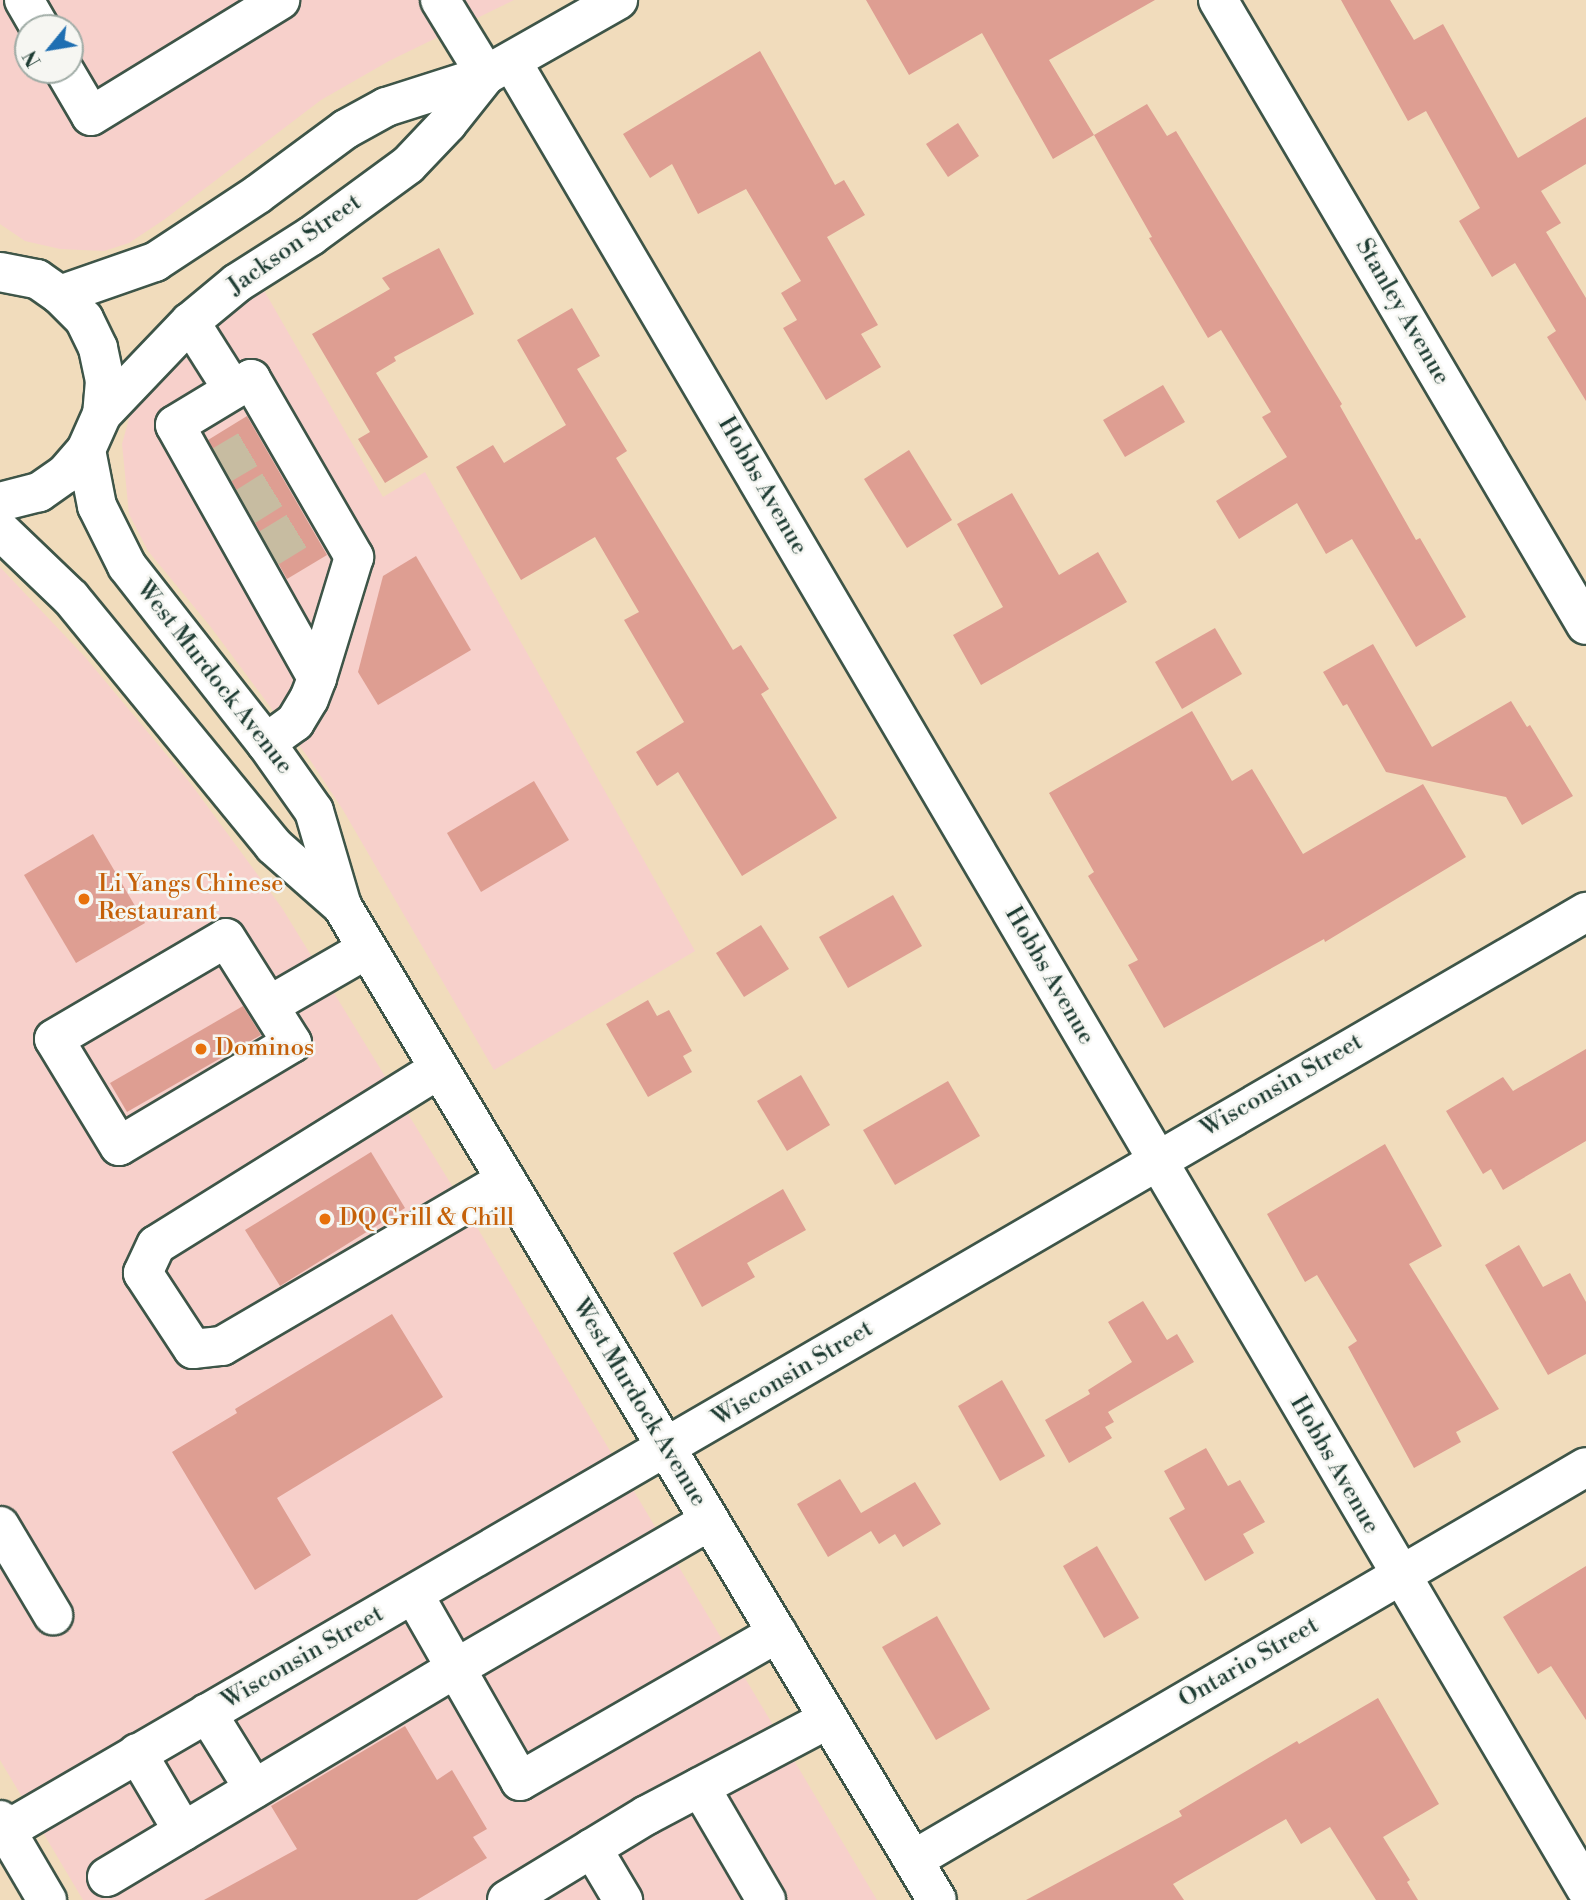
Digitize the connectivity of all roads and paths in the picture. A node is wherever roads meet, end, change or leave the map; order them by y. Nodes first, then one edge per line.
1 (280, 0) edge
2 (440, 0) edge
3 (618, 0) edge
4 (1218, 0) edge
5 (499, 69) junction
6 (72, 84) edge
7 (5, 269) edge
8 (60, 295) junction
9 (190, 322) junction
10 (233, 390) junction
11 (102, 414) junction
12 (86, 450) junction
13 (0, 502) edge
14 (0, 530) edge
15 (1586, 625) edge
16 (317, 678) junction
17 (266, 743) junction
18 (342, 906) junction
19 (1586, 912) edge
20 (367, 949) junction
21 (277, 1017) junction
22 (439, 1069) junction
23 (1155, 1159) junction
24 (506, 1180) junction
25 (667, 1449) junction
26 (1586, 1467) edge
27 (710, 1521) junction
28 (0, 1527) edge
29 (1399, 1576) junction
30 (414, 1595) junction
31 (52, 1615) dead end
32 (777, 1633) junction
33 (456, 1668) junction
34 (207, 1713) junction
35 (828, 1719) junction
36 (138, 1754) junction
37 (700, 1787) junction
38 (254, 1789) junction
39 (2, 1828) edge
40 (183, 1831) junction
41 (592, 1848) junction
42 (913, 1860) junction
43 (107, 1877) dead end
44 (1586, 1889) edge
45 (47, 1900) edge
46 (507, 1900) edge
47 (623, 1900) edge
48 (766, 1900) edge
49 (937, 1900) edge

1 - 6 street
2 - 5 street, Hobbs Avenue
3 - 5 street, Jackson Street
4 - 15 street, Stanley Avenue
5 - 8 street, Jackson Street
5 - 9 street, Jackson Street
5 - 23 street, Hobbs Avenue
7 - 8 street
8 - 11 street
9 - 10 street
9 - 11 street, Jackson Street
10 - 16 street
10 - 16 street
11 - 12 street
12 - 13 street
12 - 17 street, West Murdock Avenue
14 - 18 street, West Murdock Avenue
16 - 17 street
17 - 18 street, West Murdock Avenue
18 - 20 street, West Murdock Avenue
19 - 23 street, Wisconsin Street
20 - 21 street
20 - 22 street, West Murdock Avenue
21 - 21 street
22 - 24 street, West Murdock Avenue
22 - 24 street
23 - 25 street, Wisconsin Street
23 - 29 street, Hobbs Avenue
24 - 25 street, West Murdock Avenue
25 - 27 street, West Murdock Avenue
25 - 30 street, Wisconsin Street
26 - 29 street, Ontario Street
27 - 32 street, West Murdock Avenue
27 - 33 street
28 - 31 street
29 - 42 street, Ontario Street
29 - 44 street, Hobbs Avenue
30 - 33 street
30 - 34 street, Wisconsin Street
32 - 33 street
32 - 35 street, West Murdock Avenue
33 - 38 street
34 - 36 street, Wisconsin Street
34 - 38 street
35 - 37 street
35 - 42 street, West Murdock Avenue
36 - 39 street, Wisconsin Street
36 - 40 street
37 - 41 street
37 - 48 street
38 - 40 street
39 - 45 street
40 - 43 street
41 - 46 street
41 - 47 street
42 - 49 street, West Murdock Avenue

